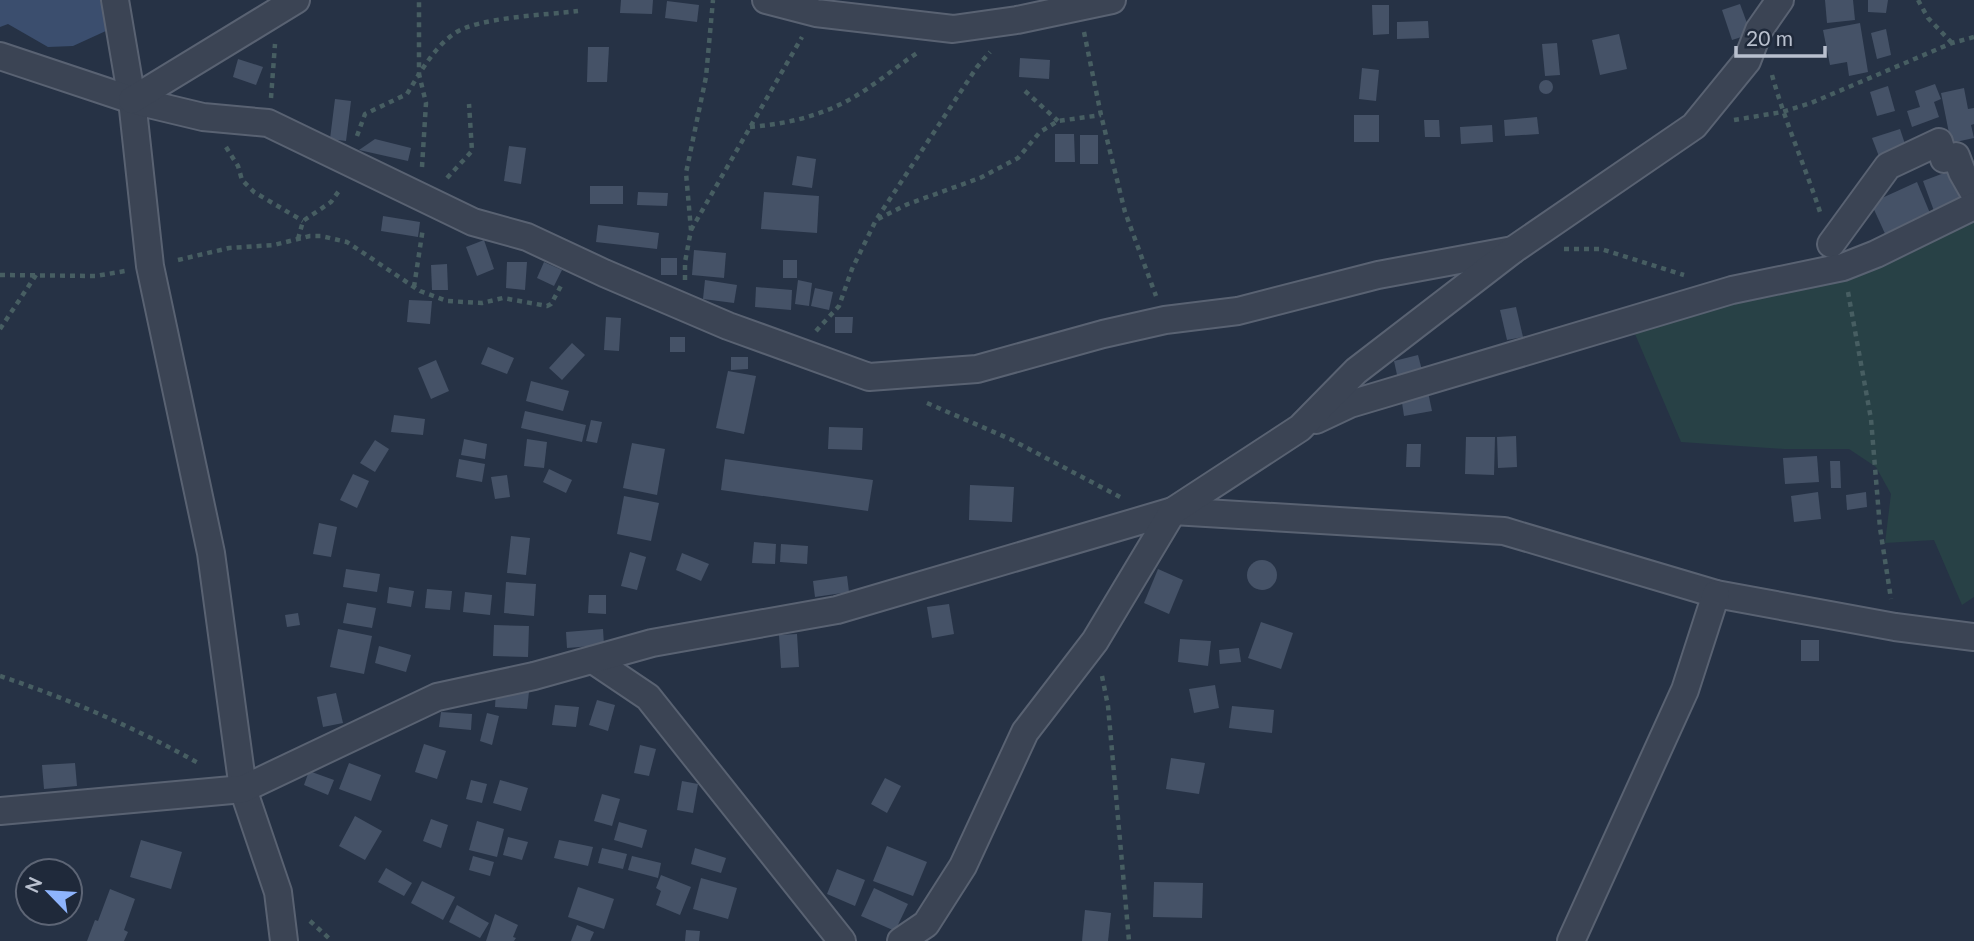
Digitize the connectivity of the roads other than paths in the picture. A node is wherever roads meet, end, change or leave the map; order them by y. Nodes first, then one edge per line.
1 (115, 0) edge
2 (766, 0) edge
3 (1112, 0) edge
4 (1780, 0) edge
5 (289, 4) edge
6 (0, 56) edge
7 (132, 100) junction
8 (1974, 193) edge
9 (1974, 206) edge
10 (1831, 244) road end
11 (1513, 250) junction
12 (1300, 428) junction
13 (1173, 511) junction
14 (1716, 594) junction
15 (1974, 637) edge
16 (593, 660) junction
17 (243, 789) junction
18 (0, 811) edge
19 (284, 941) edge
20 (842, 941) edge
21 (901, 941) edge
22 (1571, 941) edge

1 - 7 street
2 - 3 street
4 - 11 street
5 - 7 street
6 - 7 street
7 - 11 street
7 - 17 street
8 - 10 street
9 - 12 street
11 - 12 street
12 - 13 street
13 - 14 street
13 - 16 street
13 - 21 street
14 - 15 street
14 - 22 street
16 - 17 street
16 - 20 street
17 - 18 street
17 - 19 street

